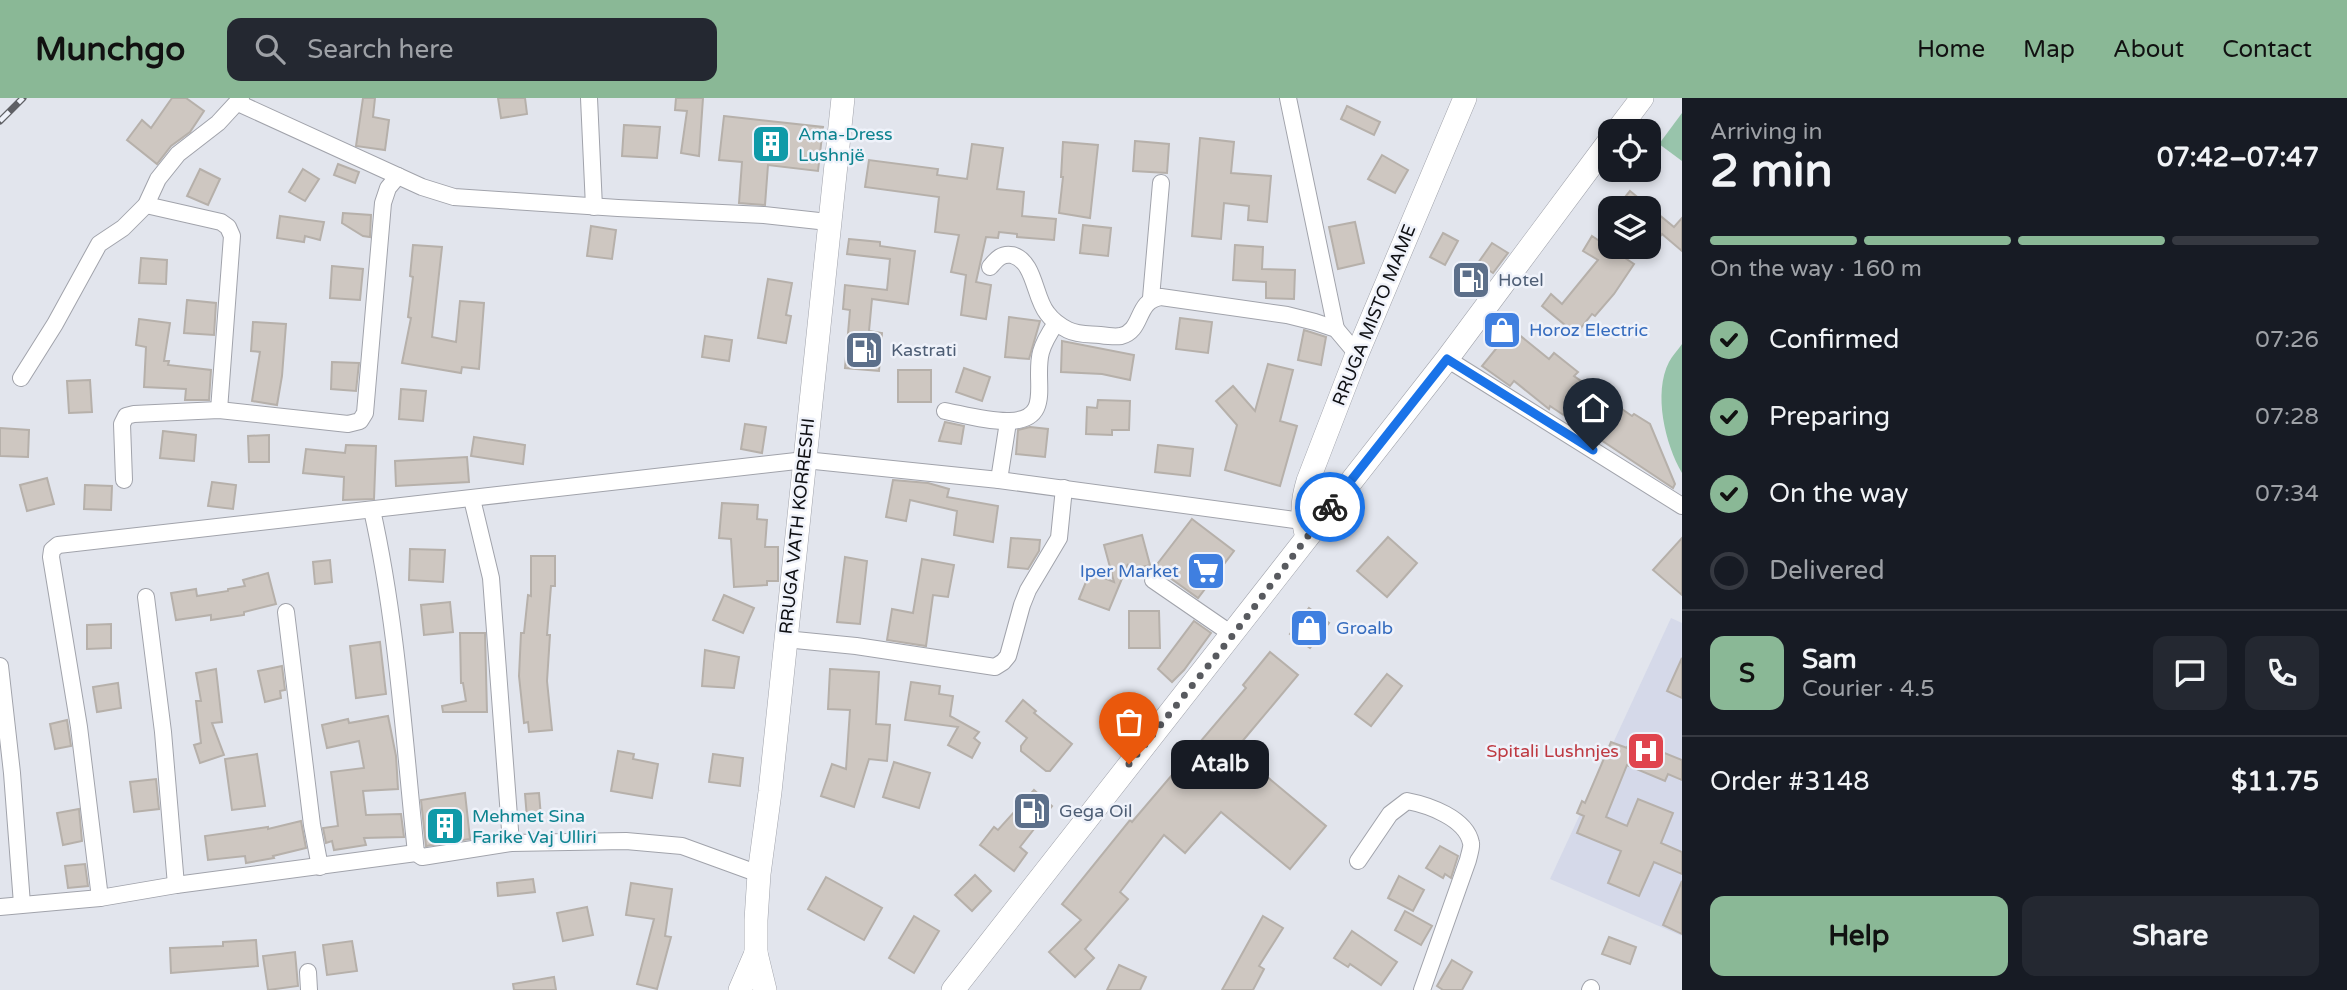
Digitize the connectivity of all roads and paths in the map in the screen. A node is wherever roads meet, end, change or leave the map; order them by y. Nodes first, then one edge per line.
1 (589, 98) edge
2 (842, 98) edge
3 (1288, 98) edge
4 (1465, 98) edge
5 (1642, 98) edge
6 (239, 100) edge
7 (1626, 119) edge
8 (1598, 156) edge
9 (398, 176) junction
10 (1161, 183) dead end
11 (146, 205) junction
12 (594, 207) junction
13 (828, 222) junction
14 (990, 268) dead end
15 (1151, 298) junction
16 (1056, 323) junction
17 (1336, 329) junction
18 (1357, 354) junction
19 (1447, 359) junction
20 (21, 378) dead end
21 (219, 410) junction
22 (945, 411) dead end
23 (1008, 422) junction
24 (805, 460) junction
25 (124, 480) dead end
26 (999, 480) junction
27 (1064, 488) junction
28 (472, 499) junction
29 (1682, 506) edge
30 (372, 510) junction
31 (1305, 529) junction
32 (1153, 580) dead end
33 (146, 597) dead end
34 (286, 612) dead end
35 (1233, 635) junction
36 (785, 639) junction
37 (0, 666) edge
38 (511, 843) junction
39 (416, 853) junction
40 (1358, 861) dead end
41 (320, 867) junction
42 (759, 874) junction
43 (176, 885) junction
44 (100, 898) junction
45 (22, 904) junction
46 (0, 907) edge
47 (756, 953) junction
48 (308, 972) dead end
49 (309, 990) edge
50 (740, 990) edge
51 (765, 990) edge
52 (953, 990) edge
53 (1422, 990) edge

1 - 12 street
2 - 13 main road, RRUGA VATH KORRESHI
3 - 17 street
4 - 18 main road, RRUGA MISTO MAME
5 - 7 main road
6 - 9 street
6 - 11 street
8 - 19 main road
9 - 12 street
9 - 21 street
10 - 15 street
11 - 20 street
11 - 21 street
12 - 13 street
13 - 24 main road, RRUGA VATH KORRESHI
14 - 16 street
15 - 16 street
15 - 17 street
16 - 23 street
17 - 18 street
18 - 31 main road, RRUGA MISTO MAME
19 - 29 street
19 - 31 main road
21 - 25 street
22 - 23 street
23 - 26 street
24 - 26 street
24 - 28 street
24 - 36 main road, RRUGA VATH KORRESHI
26 - 27 street
27 - 31 street
27 - 36 street
28 - 30 street
28 - 38 street
30 - 39 street
30 - 44 street
31 - 35 main road
32 - 35 street
33 - 43 street
34 - 41 street
35 - 52 main road
36 - 42 main road, RRUGA VATH KORRESHI
37 - 45 street
38 - 39 street
38 - 42 street
39 - 41 street
40 - 53 street
41 - 43 street
42 - 47 main road, RRUGA VATH KORRESHI
43 - 44 street
44 - 45 street
45 - 46 street
47 - 50 main road, RRUGA VATH KORRESHI
47 - 51 main road, RRUGA VATH KORRESHI
48 - 49 street

